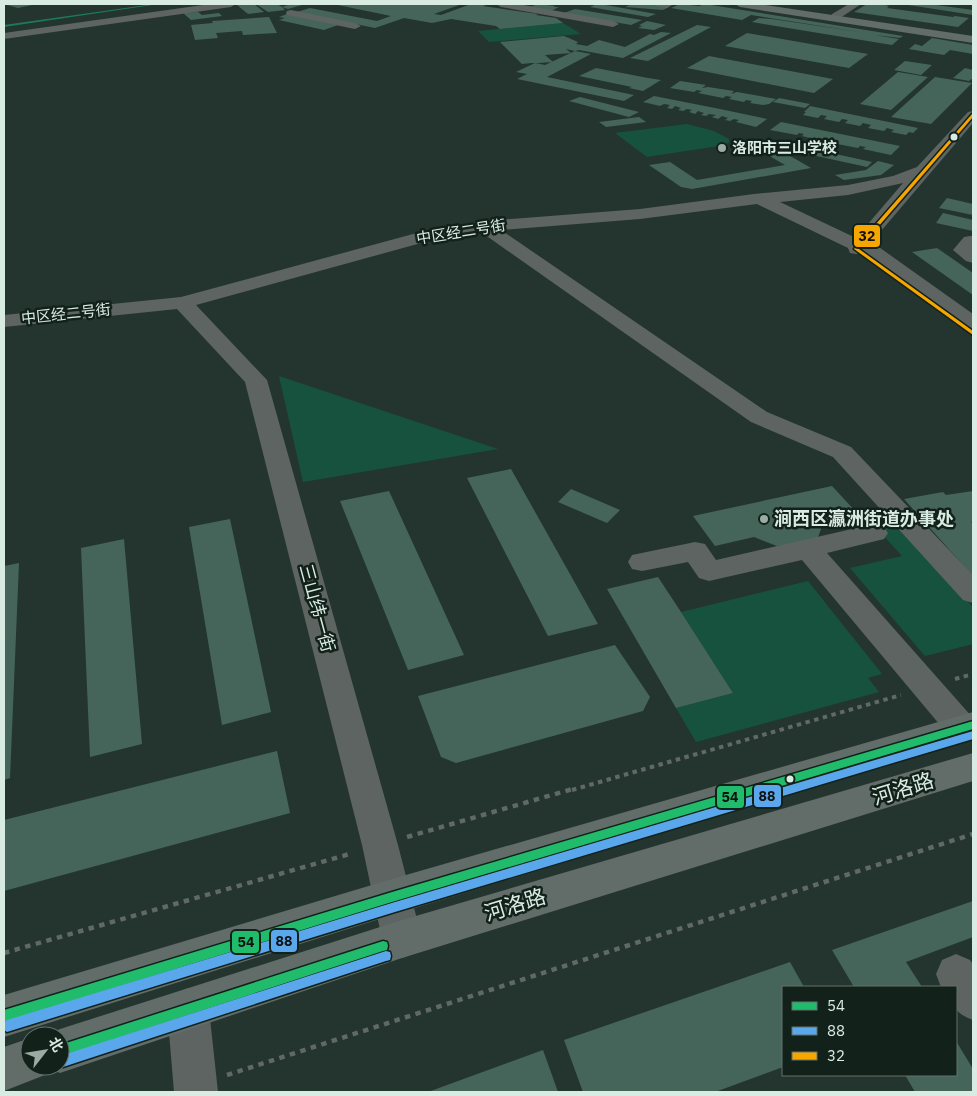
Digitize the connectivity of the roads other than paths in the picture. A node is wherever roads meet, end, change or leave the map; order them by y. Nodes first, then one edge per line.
1 (231, 4) edge
2 (500, 4) edge
3 (556, 4) edge
4 (740, 4) edge
5 (756, 4) edge
6 (856, 4) edge
7 (278, 15) dead end
8 (836, 16) junction
9 (356, 21) dead end
10 (4, 36) edge
11 (973, 39) edge
12 (973, 115) edge
13 (973, 132) edge
14 (923, 170) junction
15 (757, 199) junction
16 (484, 226) junction
17 (973, 241) edge
18 (862, 248) junction
19 (973, 257) edge
20 (182, 303) junction
21 (4, 320) edge
22 (973, 322) edge
23 (973, 333) edge
24 (874, 533) dead end
25 (808, 548) junction
26 (642, 562) dead end
27 (973, 593) edge
28 (968, 726) edge
29 (973, 768) edge
30 (392, 897) junction
31 (402, 940) junction
32 (188, 1009) junction
33 (4, 1016) edge
34 (70, 1047) edge
35 (20, 1063) edge
36 (4, 1069) edge
37 (196, 1089) edge

1 - 10 street
2 - 3 street
4 - 11 main road
5 - 8 main road
6 - 8 street
7 - 9 street
8 - 11 main road
12 - 14 street
13 - 18 street
14 - 15 street, 中区经二号街
14 - 18 street
15 - 16 street, 中区经二号街
15 - 18 street
16 - 20 street, 中区经二号街
16 - 27 street
17 - 19 street
18 - 22 street
18 - 23 street
20 - 21 street, 中区经二号街
20 - 30 street, 三山纬一街
24 - 25 street
25 - 26 street
25 - 28 street
28 - 30 main road
29 - 31 main road, 河洛路
30 - 31 street, 三山纬一街
30 - 33 main road
31 - 32 main road, 河洛路
32 - 34 main road, 河洛路
32 - 37 street
35 - 36 main road

